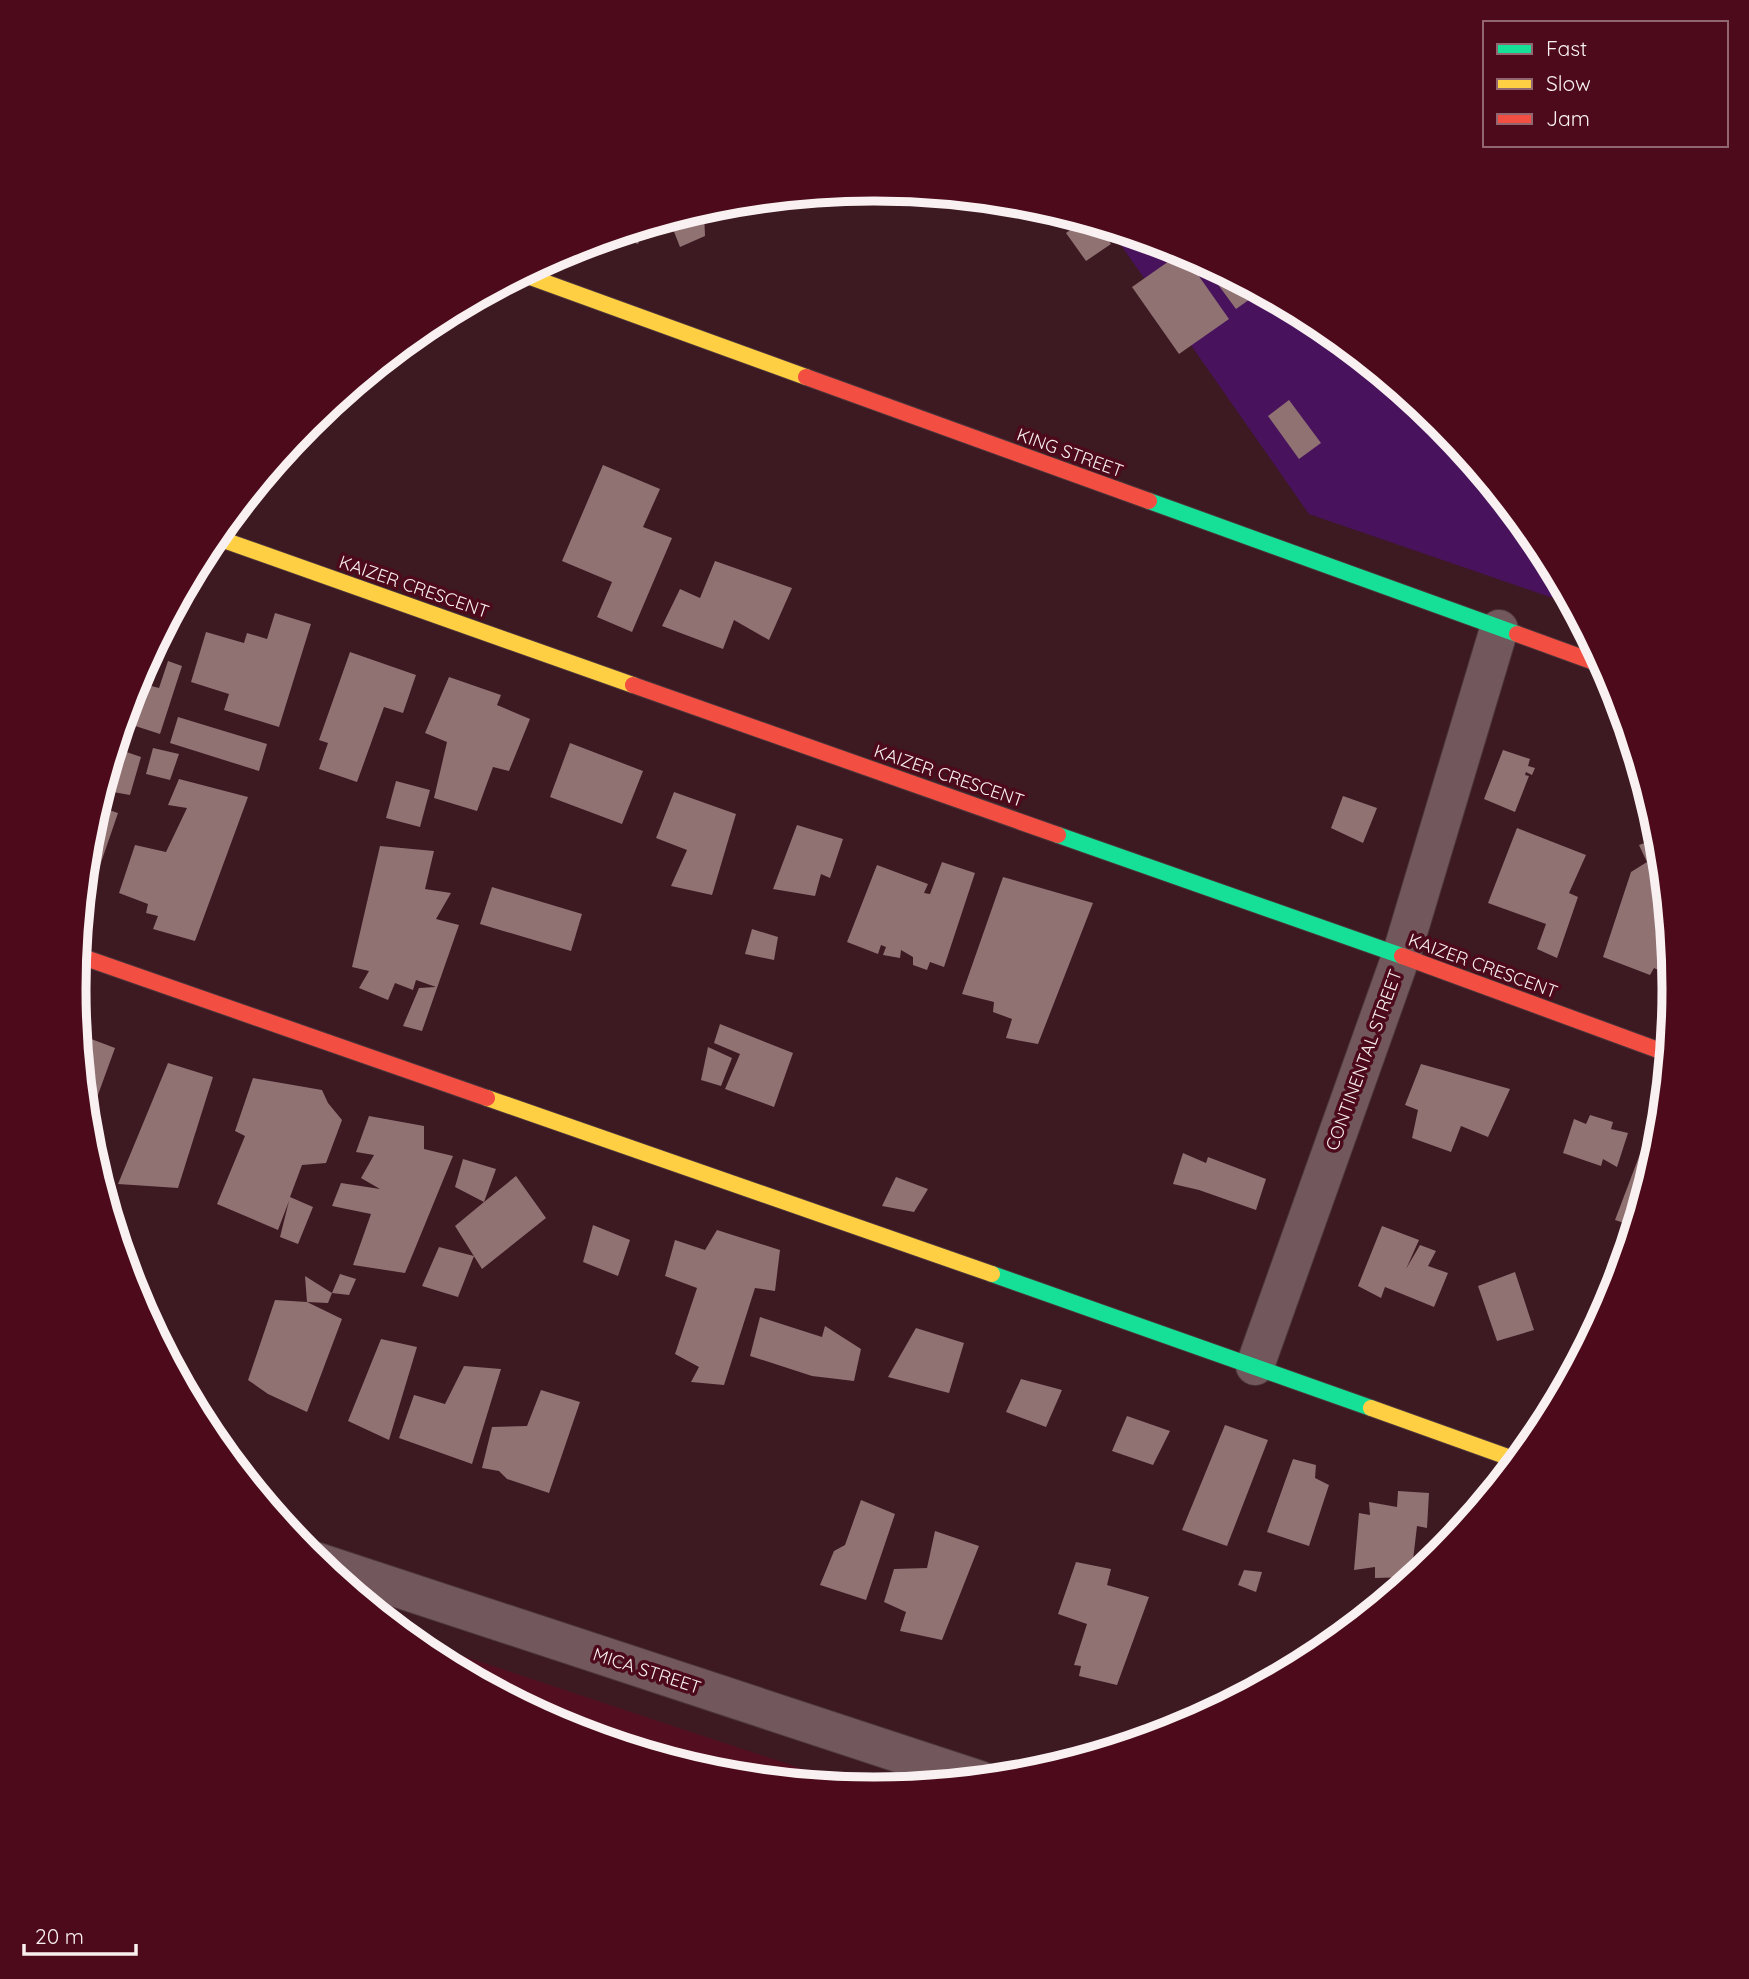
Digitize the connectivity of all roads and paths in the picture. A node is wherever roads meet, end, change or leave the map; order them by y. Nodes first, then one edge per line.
1 (534, 278) edge
2 (226, 541) edge
3 (1499, 629) junction
4 (1591, 661) edge
5 (1401, 956) junction
6 (87, 958) edge
7 (1661, 1051) edge
8 (1255, 1366) junction
9 (1509, 1457) edge
10 (340, 1569) edge
11 (961, 1774) edge

1 - 3 street, KING STREET
2 - 5 street, KAIZER CRESCENT
3 - 4 street, KING STREET
3 - 5 street, CONTINENTAL STREET
5 - 7 street, KAIZER CRESCENT
5 - 8 street, CONTINENTAL STREET
6 - 8 street
8 - 9 street
10 - 11 street, MICA STREET

